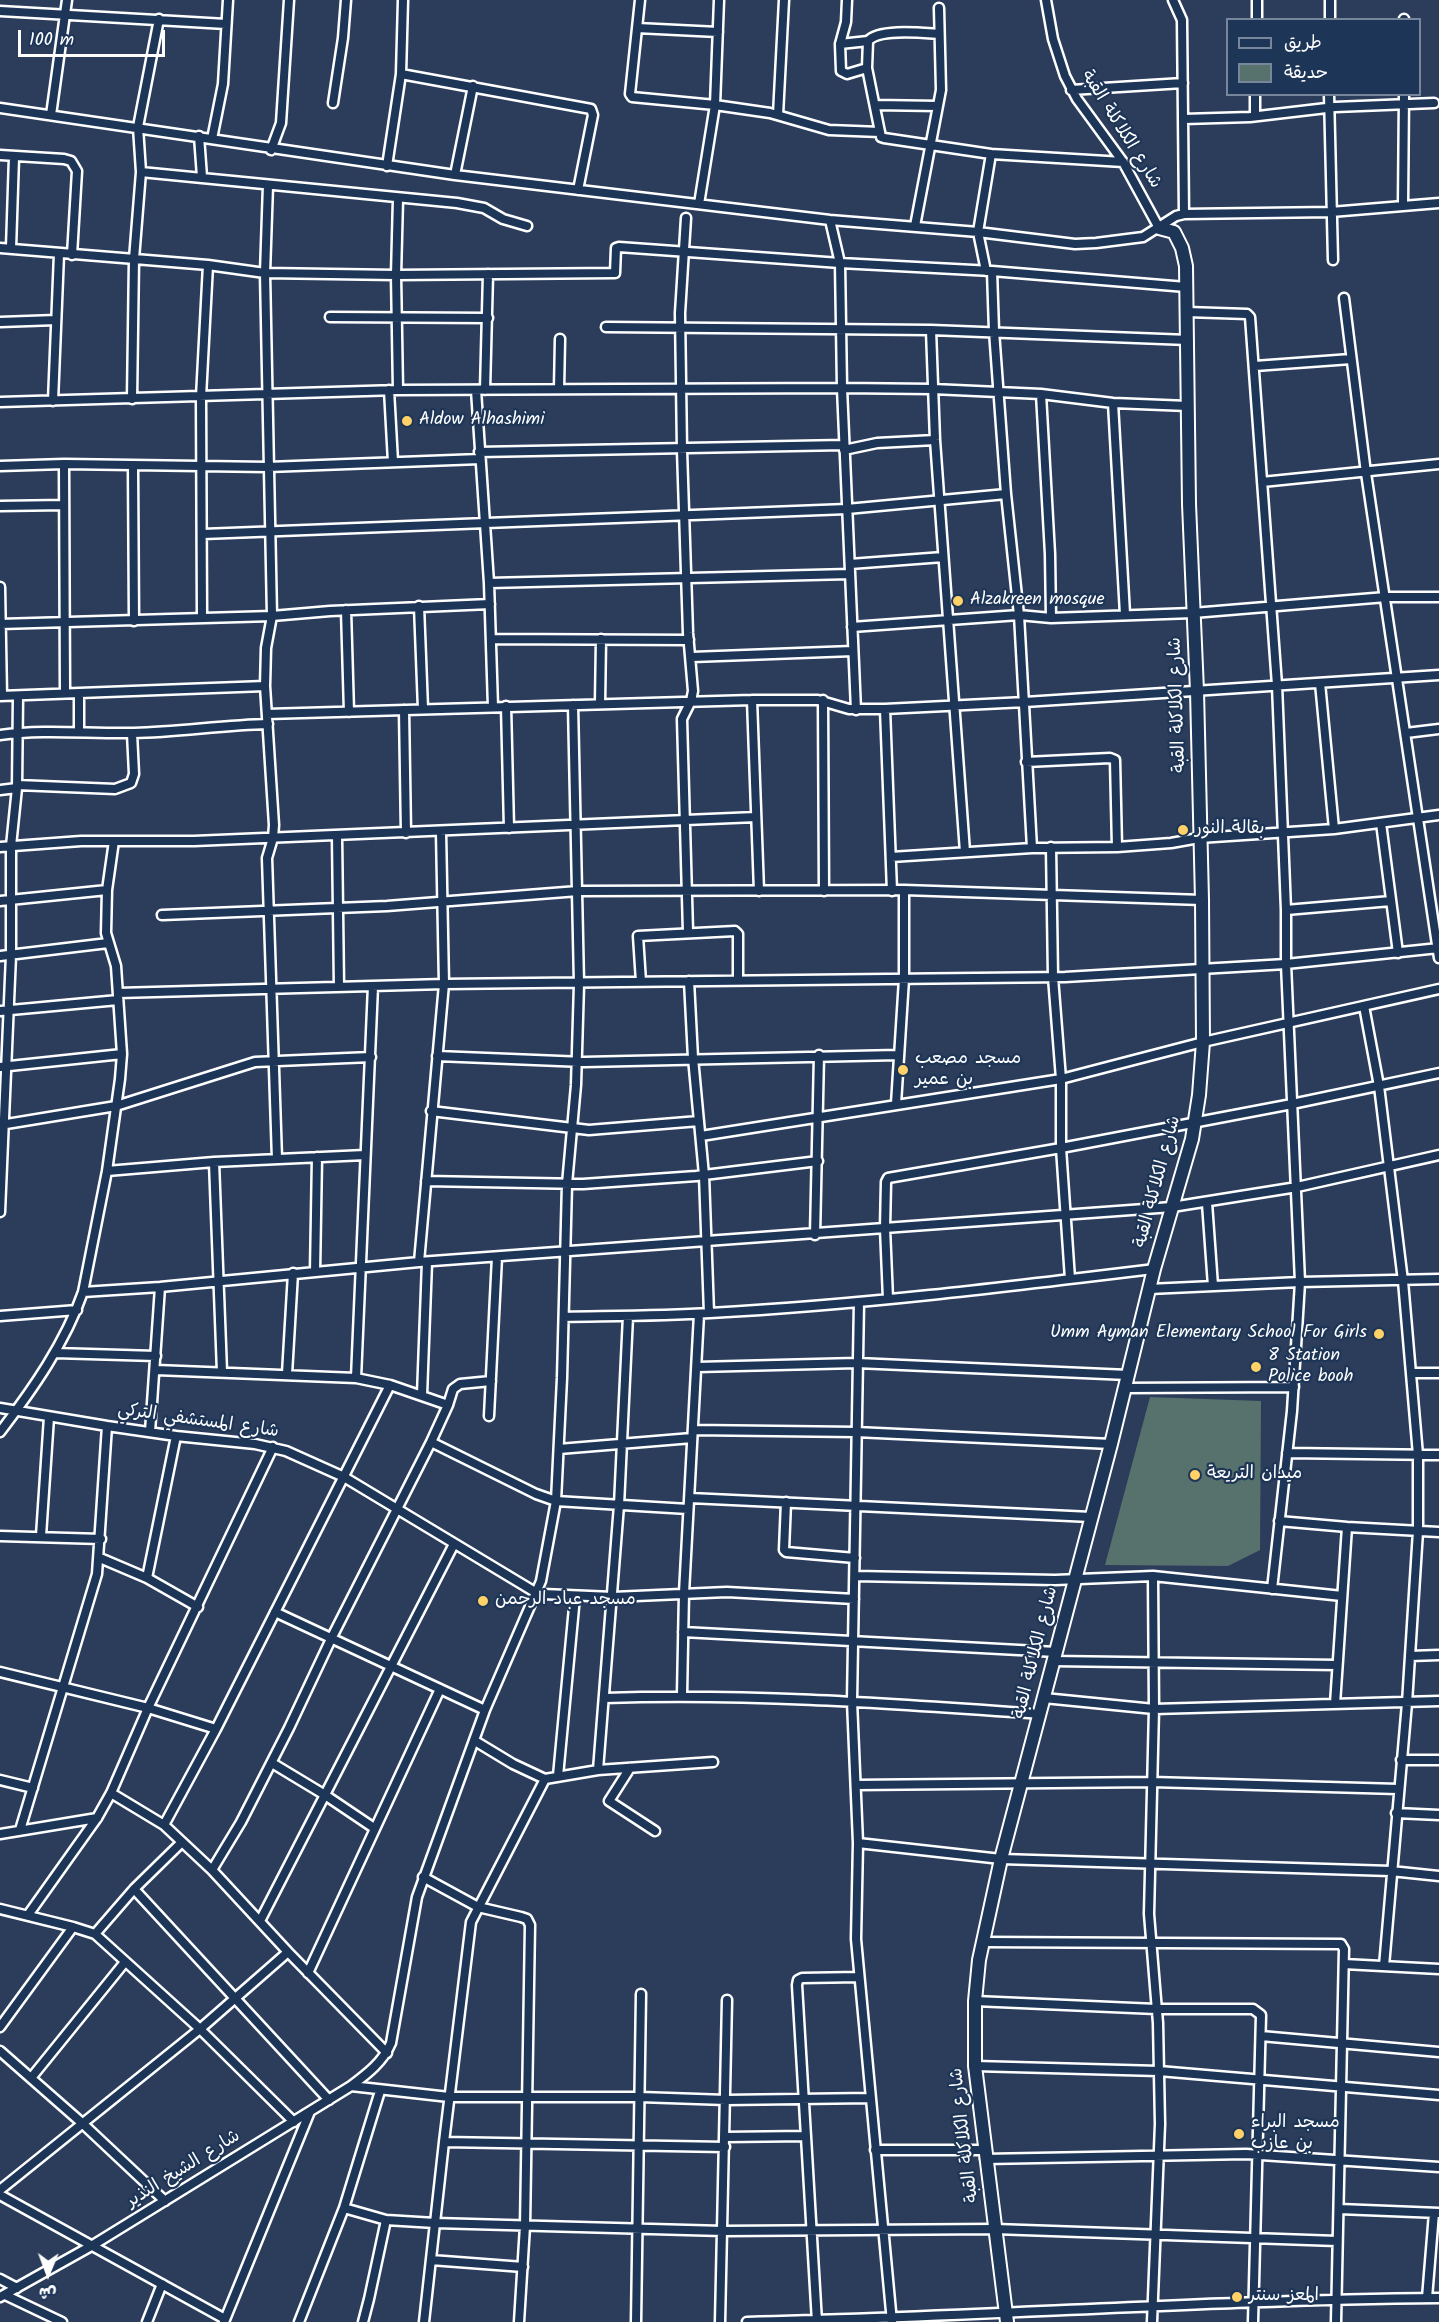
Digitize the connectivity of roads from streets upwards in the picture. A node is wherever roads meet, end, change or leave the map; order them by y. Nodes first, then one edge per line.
1 (67, 0) edge
2 (228, 0) edge
3 (289, 0) edge
4 (346, 0) edge
5 (403, 0) edge
6 (640, 0) edge
7 (719, 0) edge
8 (784, 0) edge
9 (847, 0) edge
10 (1046, 0) edge
11 (1173, 0) edge
12 (1257, 0) edge
13 (1330, 0) edge
14 (939, 8) dead end
15 (0, 11) edge
16 (67, 14) junction
17 (1257, 18) edge
18 (1330, 18) edge
19 (159, 20) junction
20 (226, 24) junction
21 (637, 27) junction
22 (718, 32) junction
23 (939, 34) junction
24 (868, 40) junction
25 (840, 44) junction
26 (867, 69) junction
27 (401, 74) junction
28 (1184, 83) junction
29 (473, 86) junction
30 (1071, 90) junction
31 (1255, 96) edge
32 (1329, 96) edge
33 (1404, 99) edge
34 (333, 103) dead end
35 (1434, 103) dead end
36 (715, 105) junction
37 (875, 105) junction
38 (938, 106) junction
39 (1329, 107) junction
40 (0, 108) edge
41 (51, 115) junction
42 (778, 115) junction
43 (1255, 116) junction
44 (1184, 119) junction
45 (138, 127) junction
46 (880, 132) junction
47 (199, 136) junction
48 (212, 139) junction
49 (930, 145) junction
50 (271, 150) junction
51 (991, 154) junction
52 (0, 155) edge
53 (14, 157) junction
54 (1123, 162) junction
55 (387, 166) junction
56 (141, 172) junction
57 (455, 175) junction
58 (202, 177) junction
59 (268, 185) junction
60 (578, 190) junction
61 (398, 199) junction
62 (699, 204) junction
63 (1439, 204) edge
64 (1403, 206) junction
65 (1331, 212) junction
66 (1184, 214) junction
67 (686, 218) dead end
68 (830, 220) junction
69 (527, 226) dead end
70 (915, 226) junction
71 (1159, 228) junction
72 (978, 232) junction
73 (0, 248) edge
74 (11, 249) junction
75 (683, 251) junction
76 (59, 254) junction
77 (72, 255) junction
78 (134, 259) junction
79 (1333, 260) dead end
80 (840, 263) junction
81 (208, 265) junction
82 (989, 271) junction
83 (265, 273) junction
84 (488, 274) junction
85 (396, 275) junction
86 (1186, 287) junction
87 (1344, 297) dead end
88 (1187, 312) junction
89 (397, 316) junction
90 (330, 317) dead end
91 (488, 318) junction
92 (56, 320) junction
93 (0, 322) edge
94 (606, 327) dead end
95 (680, 327) junction
96 (840, 330) junction
97 (931, 330) junction
98 (994, 332) junction
99 (560, 339) dead end
100 (1188, 340) junction
101 (1351, 359) junction
102 (1255, 366) junction
103 (681, 388) junction
104 (842, 388) junction
105 (559, 389) junction
106 (933, 389) junction
107 (393, 390) junction
108 (480, 390) junction
109 (999, 392) junction
110 (267, 393) junction
111 (1041, 394) junction
112 (201, 397) junction
113 (132, 399) junction
114 (52, 401) junction
115 (0, 402) edge
116 (1113, 403) junction
117 (1188, 406) junction
118 (935, 440) junction
119 (844, 448) junction
120 (682, 450) junction
121 (480, 456) junction
122 (393, 462) junction
123 (64, 464) junction
124 (1439, 464) edge
125 (0, 466) edge
126 (133, 466) junction
127 (200, 466) junction
128 (268, 468) junction
129 (1366, 473) junction
130 (1262, 482) junction
131 (1006, 494) junction
132 (940, 500) junction
133 (64, 505) junction
134 (0, 506) edge
135 (847, 509) junction
136 (683, 516) junction
137 (485, 523) junction
138 (270, 530) junction
139 (203, 534) junction
140 (944, 557) junction
141 (850, 564) junction
142 (850, 574) junction
143 (686, 579) junction
144 (489, 583) junction
145 (0, 587) edge
146 (1386, 597) junction
147 (1439, 597) edge
148 (490, 604) junction
149 (419, 606) junction
150 (1272, 608) junction
151 (346, 610) junction
152 (1193, 613) junction
153 (1125, 614) junction
154 (1019, 615) junction
155 (272, 616) junction
156 (202, 618) junction
157 (1051, 618) junction
158 (65, 621) junction
159 (134, 621) junction
160 (948, 621) junction
161 (1, 624) edge
162 (852, 627) junction
163 (491, 639) junction
164 (601, 639) junction
165 (689, 640) junction
166 (853, 651) junction
167 (692, 657) junction
168 (1439, 675) edge
169 (1398, 679) junction
170 (1320, 683) junction
171 (1277, 685) junction
172 (265, 687) junction
173 (1197, 691) junction
174 (65, 693) junction
175 (79, 694) junction
176 (1, 696) edge
177 (18, 696) junction
178 (752, 700) junction
179 (823, 700) junction
180 (691, 701) junction
181 (1024, 702) junction
182 (600, 704) junction
183 (573, 705) junction
184 (953, 705) junction
185 (506, 706) junction
186 (493, 707) junction
187 (423, 709) junction
188 (885, 709) junction
189 (404, 710) junction
190 (856, 710) junction
191 (349, 712) junction
192 (267, 714) junction
193 (268, 724) junction
194 (1439, 729) edge
195 (79, 731) junction
196 (18, 733) junction
197 (132, 733) junction
198 (1406, 733) junction
199 (0, 735) edge
200 (1026, 762) junction
201 (17, 787) junction
202 (0, 790) edge
203 (1439, 816) edge
204 (756, 817) junction
205 (1419, 819) junction
206 (686, 820) junction
207 (1381, 823) junction
208 (576, 825) junction
209 (509, 828) junction
210 (1334, 829) junction
211 (441, 832) junction
212 (406, 833) junction
213 (1282, 833) junction
214 (338, 836) junction
215 (273, 838) junction
216 (1199, 838) junction
217 (114, 841) junction
218 (11, 846) junction
219 (0, 847) edge
220 (1051, 847) junction
221 (1117, 847) junction
222 (1032, 848) junction
223 (964, 852) junction
224 (891, 858) junction
225 (107, 890) junction
226 (687, 890) junction
227 (904, 890) junction
228 (578, 891) junction
229 (759, 891) junction
230 (824, 891) junction
231 (892, 891) junction
232 (1051, 894) junction
233 (12, 899) junction
234 (1202, 900) junction
235 (0, 901) edge
236 (1391, 901) junction
237 (441, 902) junction
238 (338, 908) junction
239 (268, 909) junction
240 (1286, 910) junction
241 (162, 915) dead end
242 (688, 932) junction
243 (108, 943) junction
244 (1438, 948) edge
245 (1398, 953) junction
246 (11, 955) junction
247 (0, 956) edge
248 (1439, 958) edge
249 (1286, 964) junction
250 (1202, 971) junction
251 (1053, 977) junction
252 (904, 979) junction
253 (738, 980) junction
254 (689, 981) junction
255 (641, 982) junction
256 (444, 984) junction
257 (579, 984) junction
258 (373, 986) junction
259 (339, 987) junction
260 (272, 988) junction
261 (1439, 989) edge
262 (118, 997) junction
263 (1364, 1006) junction
264 (4, 1011) edge
265 (1288, 1023) junction
266 (1203, 1042) junction
267 (122, 1053) junction
268 (819, 1055) junction
269 (898, 1055) junction
270 (437, 1056) junction
271 (371, 1057) junction
272 (693, 1058) junction
273 (274, 1059) junction
274 (575, 1062) junction
275 (3, 1066) edge
276 (1439, 1073) edge
277 (1061, 1079) junction
278 (1379, 1086) junction
279 (896, 1104) junction
280 (1292, 1104) junction
281 (116, 1106) junction
282 (431, 1111) junction
283 (819, 1117) junction
284 (699, 1121) junction
285 (1196, 1121) junction
286 (2, 1125) edge
287 (571, 1128) junction
288 (701, 1136) junction
289 (1061, 1148) junction
290 (365, 1155) junction
291 (1439, 1155) edge
292 (317, 1157) junction
293 (277, 1159) junction
294 (818, 1161) junction
295 (214, 1162) junction
296 (1388, 1166) junction
297 (107, 1171) junction
298 (704, 1175) junction
299 (426, 1181) junction
300 (567, 1184) junction
301 (1297, 1186) junction
302 (1207, 1203) junction
303 (1172, 1207) junction
304 (0, 1212) edge
305 (1065, 1215) junction
306 (885, 1228) junction
307 (815, 1235) junction
308 (706, 1243) junction
309 (565, 1251) junction
310 (497, 1257) junction
311 (423, 1262) junction
312 (360, 1269) junction
313 (1154, 1269) junction
314 (315, 1272) junction
315 (293, 1274) junction
316 (1070, 1279) junction
317 (1439, 1279) edge
318 (219, 1281) junction
319 (1403, 1281) junction
320 (1300, 1282) junction
321 (1213, 1286) junction
322 (160, 1287) junction
323 (1149, 1289) junction
324 (83, 1292) junction
325 (888, 1299) junction
326 (859, 1302) junction
327 (77, 1310) junction
328 (709, 1313) junction
329 (699, 1314) junction
330 (0, 1316) edge
331 (628, 1316) junction
332 (564, 1317) junction
333 (55, 1353) junction
334 (156, 1356) junction
335 (857, 1363) junction
336 (697, 1367) junction
337 (156, 1370) junction
338 (222, 1372) junction
339 (1412, 1373) junction
340 (1439, 1373) edge
341 (286, 1374) junction
342 (356, 1378) junction
343 (491, 1381) junction
344 (1126, 1382) junction
345 (390, 1385) junction
346 (1294, 1386) junction
347 (422, 1395) junction
348 (448, 1405) junction
349 (0, 1408) edge
350 (16, 1412) junction
351 (489, 1416) dead end
352 (49, 1417) junction
353 (107, 1426) junction
354 (0, 1432) edge
355 (150, 1432) junction
356 (856, 1432) junction
357 (692, 1434) junction
358 (176, 1436) junction
359 (431, 1442) junction
360 (623, 1444) junction
361 (1111, 1444) junction
362 (273, 1447) junction
363 (559, 1449) junction
364 (1287, 1454) junction
365 (1418, 1455) junction
366 (1439, 1455) edge
367 (344, 1477) junction
368 (690, 1498) junction
369 (555, 1502) junction
370 (786, 1502) junction
371 (619, 1505) junction
372 (856, 1505) junction
373 (397, 1508) junction
374 (688, 1509) junction
375 (1091, 1516) junction
376 (1279, 1521) junction
377 (1347, 1527) junction
378 (1418, 1531) junction
379 (1439, 1532) edge
380 (0, 1536) edge
381 (41, 1536) junction
382 (101, 1539) junction
383 (454, 1544) junction
384 (100, 1558) junction
385 (855, 1558) junction
386 (855, 1576) junction
387 (1154, 1576) junction
388 (147, 1578) junction
389 (1074, 1579) junction
390 (1272, 1589) junction
391 (535, 1592) junction
392 (684, 1593) junction
393 (1342, 1596) junction
394 (574, 1597) junction
395 (613, 1597) junction
396 (854, 1599) junction
397 (198, 1607) junction
398 (275, 1612) junction
399 (683, 1632) junction
400 (331, 1639) junction
401 (853, 1641) junction
402 (1439, 1655) edge
403 (1055, 1656) junction
404 (1410, 1656) junction
405 (1153, 1664) junction
406 (1337, 1665) junction
407 (391, 1666) junction
408 (0, 1672) edge
409 (62, 1687) junction
410 (440, 1689) junction
411 (682, 1695) junction
412 (605, 1698) junction
413 (1044, 1698) junction
414 (852, 1701) junction
415 (1439, 1701) edge
416 (1407, 1703) junction
417 (1335, 1704) junction
418 (148, 1708) junction
419 (1154, 1709) junction
420 (485, 1710) junction
421 (1040, 1714) junction
422 (216, 1729) junction
423 (475, 1741) junction
424 (1401, 1760) junction
425 (1439, 1760) edge
426 (713, 1762) dead end
427 (272, 1763) junction
428 (630, 1768) junction
429 (598, 1770) junction
430 (558, 1776) junction
431 (545, 1779) junction
432 (0, 1780) edge
433 (1152, 1782) junction
434 (1021, 1783) junction
435 (856, 1785) junction
436 (33, 1788) junction
437 (1398, 1789) junction
438 (111, 1793) junction
439 (326, 1795) junction
440 (1396, 1813) junction
441 (1439, 1815) edge
442 (97, 1818) junction
443 (164, 1825) junction
444 (374, 1828) junction
445 (20, 1830) junction
446 (655, 1831) dead end
447 (0, 1834) edge
448 (181, 1843) junction
449 (858, 1843) junction
450 (1001, 1859) junction
451 (1150, 1863) junction
452 (212, 1870) junction
453 (1391, 1871) junction
454 (1439, 1876) edge
455 (423, 1877) junction
456 (134, 1889) junction
457 (478, 1907) junction
458 (0, 1909) edge
459 (28, 1915) junction
460 (260, 1921) junction
461 (73, 1927) junction
462 (95, 1934) junction
463 (983, 1942) junction
464 (1150, 1944) junction
465 (288, 1952) junction
466 (125, 1962) junction
467 (1344, 1964) junction
468 (1384, 1966) junction
469 (1439, 1969) edge
470 (308, 1973) junction
471 (859, 1977) junction
472 (641, 1994) dead end
473 (236, 1999) junction
474 (728, 2000) dead end
475 (975, 2001) junction
476 (1156, 2009) junction
477 (0, 2027) edge
478 (200, 2030) junction
479 (1261, 2036) junction
480 (1342, 2043) junction
481 (0, 2051) edge
482 (1439, 2052) edge
483 (387, 2053) junction
484 (975, 2066) junction
485 (1159, 2072) junction
486 (32, 2078) junction
487 (1260, 2080) junction
488 (351, 2086) junction
489 (1342, 2087) junction
490 (380, 2091) junction
491 (1439, 2095) edge
492 (528, 2096) junction
493 (449, 2097) junction
494 (640, 2097) junction
495 (870, 2097) junction
496 (804, 2098) junction
497 (329, 2100) junction
498 (726, 2100) junction
499 (309, 2113) junction
500 (294, 2122) junction
501 (82, 2123) junction
502 (806, 2136) junction
503 (725, 2137) junction
504 (444, 2142) junction
505 (527, 2142) junction
506 (640, 2145) junction
507 (725, 2147) junction
508 (875, 2150) junction
509 (985, 2154) junction
510 (1159, 2154) junction
511 (1258, 2155) junction
512 (1340, 2162) junction
513 (1439, 2167) edge
514 (0, 2190) edge
515 (0, 2195) edge
516 (165, 2201) junction
517 (344, 2208) junction
518 (1339, 2209) junction
519 (1437, 2213) edge
520 (386, 2220) junction
521 (435, 2223) junction
522 (525, 2226) junction
523 (638, 2228) junction
524 (996, 2229) junction
525 (723, 2231) junction
526 (884, 2231) junction
527 (812, 2232) junction
528 (1155, 2235) junction
529 (1256, 2239) junction
530 (1337, 2241) junction
531 (93, 2245) junction
532 (431, 2260) junction
533 (523, 2267) junction
534 (0, 2279) edge
535 (162, 2284) junction
536 (17, 2288) junction
537 (2, 2296) edge
538 (1427, 2298) junction
539 (1439, 2298) edge
540 (1337, 2301) junction
541 (1254, 2303) junction
542 (1153, 2307) junction
543 (1006, 2318) edge
544 (892, 2320) edge
545 (224, 2321) edge
546 (817, 2321) edge
547 (62, 2322) edge
548 (147, 2322) edge
549 (299, 2322) edge
550 (363, 2322) edge
551 (424, 2322) edge
552 (519, 2322) edge
553 (636, 2322) edge
554 (720, 2322) edge
555 (747, 2322) edge
556 (1152, 2322) edge
557 (1253, 2322) edge
558 (1336, 2322) edge

1 - 16 street
2 - 20 street
3 - 50 street
4 - 34 street
5 - 27 street
6 - 21 street
7 - 22 street
8 - 42 street
9 - 25 street
10 - 30 street, شارع الكلاكلة القبة
11 - 28 street
12 - 17 street
13 - 18 street
14 - 23 street
15 - 16 street
16 - 19 street
16 - 41 street
19 - 20 street
19 - 45 street
20 - 48 street
21 - 22 street
21 - 36 street
22 - 36 street
23 - 24 street
23 - 38 street
24 - 25 street
24 - 26 street
25 - 26 street
26 - 37 street
27 - 29 street
27 - 55 street
28 - 30 street
28 - 44 street
29 - 57 street
29 - 60 street
30 - 54 street, شارع الكلاكلة القبة
31 - 43 street
32 - 39 street
33 - 35 street
33 - 39 street
33 - 64 street
36 - 42 street
36 - 62 street
37 - 38 street
37 - 46 street
38 - 49 street
39 - 43 street
39 - 65 street
40 - 41 street
41 - 45 street
42 - 46 street
43 - 44 street
44 - 66 street
45 - 47 street
45 - 56 street
46 - 49 street
47 - 48 street
47 - 58 street
48 - 50 street
49 - 51 street
49 - 70 street
50 - 55 street
51 - 54 street
51 - 72 street
52 - 53 street
53 - 74 street
53 - 77 street
54 - 71 street, شارع الكلاكلة القبة
55 - 57 street
56 - 58 street
56 - 78 street
57 - 60 street
58 - 59 street
59 - 61 street
59 - 83 street
60 - 62 street
61 - 69 street
61 - 85 street
62 - 68 street
63 - 64 street
64 - 65 street
65 - 66 street
65 - 79 street
66 - 71 street
67 - 75 street
68 - 70 street
68 - 80 street
70 - 72 street
71 - 72 street
71 - 86 street, شارع الكلاكلة القبة
72 - 82 street
73 - 74 street
74 - 76 street
75 - 80 street
75 - 84 street
75 - 95 street
76 - 77 street
76 - 92 street
77 - 78 street
78 - 81 street
78 - 113 street
80 - 82 street
80 - 96 street
81 - 83 street
81 - 112 street
82 - 86 street
82 - 98 street
83 - 85 street
83 - 110 street
84 - 85 street
84 - 91 street
85 - 89 street
86 - 88 street, شارع الكلاكلة القبة
87 - 101 street
88 - 100 street, شارع الكلاكلة القبة
88 - 102 street
89 - 90 street
89 - 91 street
89 - 107 street
91 - 108 street
92 - 93 street
92 - 114 street
94 - 95 street
95 - 96 street
95 - 103 street
96 - 97 street
96 - 104 street
97 - 98 street
97 - 106 street
98 - 100 street
98 - 109 street
99 - 105 street
100 - 117 street, شارع الكلاكلة القبة
101 - 102 street
101 - 129 street
102 - 130 street
103 - 104 street
103 - 105 street
103 - 120 street
104 - 106 street
104 - 119 street
105 - 108 street
106 - 109 street
106 - 118 street
107 - 108 street
107 - 110 street
107 - 122 street
108 - 121 street
109 - 111 street
109 - 131 street
110 - 112 street
110 - 128 street
111 - 116 street
111 - 157 street
112 - 113 street
112 - 127 street
113 - 114 street
114 - 115 street
116 - 117 street
116 - 153 street
117 - 152 street, شارع الكلاكلة القبة
118 - 119 street
118 - 132 street
119 - 120 street
119 - 135 street
120 - 121 street
120 - 136 street
121 - 122 street
121 - 137 street
122 - 128 street
123 - 125 street
123 - 126 street
123 - 133 street
124 - 129 street
126 - 127 street
126 - 159 street
127 - 128 street
127 - 139 street
128 - 138 street
129 - 130 street
129 - 146 street
130 - 150 street
131 - 132 street
131 - 154 street
132 - 135 street
132 - 140 street
133 - 134 street
133 - 158 street
135 - 136 street
135 - 141 street
136 - 137 street
136 - 143 street
137 - 138 street
137 - 144 street
138 - 139 street
138 - 155 street
139 - 156 street
140 - 141 street
140 - 160 street
141 - 142 street
142 - 143 street
142 - 162 street
143 - 144 street
143 - 165 street
144 - 148 street
145 - 161 street
146 - 147 street
146 - 150 street
146 - 169 street
148 - 149 street
148 - 163 street
149 - 151 street
149 - 187 street
150 - 152 street
150 - 171 street
151 - 155 street
151 - 191 street
152 - 153 street
152 - 173 street, شارع الكلاكلة القبة
153 - 157 street
154 - 157 street
154 - 160 street
154 - 181 street
155 - 156 street
155 - 172 street
156 - 159 street
158 - 159 street
158 - 161 street
158 - 174 street
160 - 162 street
160 - 184 street
161 - 176 street
162 - 166 street
163 - 164 street
163 - 186 street
164 - 165 street
164 - 182 street
165 - 167 street
166 - 167 street
166 - 190 street
167 - 180 street
168 - 169 street
169 - 170 street
169 - 198 street
170 - 171 street
170 - 210 street
171 - 173 street
171 - 213 street
172 - 175 street
172 - 192 street
173 - 181 street
173 - 216 street, شارع الكلاكلة القبة
174 - 175 street
174 - 177 street
175 - 195 street
176 - 177 street
177 - 196 street
178 - 179 street
178 - 180 street
178 - 204 street
179 - 190 street
179 - 230 street
180 - 182 street
180 - 206 street
181 - 184 street
181 - 200 street
182 - 183 street
183 - 185 street
183 - 208 street
184 - 188 street
184 - 223 street
185 - 186 street
185 - 209 street
186 - 187 street
187 - 189 street
188 - 190 street
188 - 224 street
189 - 191 street
189 - 212 street
191 - 192 street
192 - 193 street
193 - 197 street
193 - 215 street
194 - 198 street
195 - 196 street
195 - 197 street
196 - 199 street
196 - 201 street
197 - 201 street
198 - 205 street
200 - 221 street
200 - 222 street
201 - 202 street
201 - 218 street
203 - 205 street
204 - 206 street
204 - 229 street
205 - 207 street
205 - 244 street
206 - 208 street
206 - 226 street
207 - 210 street
207 - 236 street
208 - 209 street
208 - 228 street
209 - 211 street
210 - 213 street
211 - 212 street
211 - 237 street
212 - 214 street
213 - 216 street
213 - 240 street
214 - 215 street
214 - 238 street
215 - 217 street
215 - 239 street
216 - 221 street
216 - 234 street, شارع الكلاكلة القبة
217 - 218 street
217 - 225 street
218 - 219 street
218 - 233 street
220 - 221 street
220 - 222 street
220 - 232 street
222 - 223 street
223 - 224 street
224 - 231 street
225 - 233 street
225 - 243 street
226 - 228 street
226 - 229 street
226 - 242 street
227 - 231 street
227 - 232 street
227 - 252 street
228 - 237 street
228 - 257 street
229 - 230 street
230 - 231 street
232 - 234 street
232 - 251 street
233 - 235 street
233 - 246 street
234 - 250 street, شارع الكلاكلة القبة
236 - 240 street
236 - 245 street
237 - 238 street
237 - 256 street
238 - 239 street
238 - 259 street
239 - 241 street
239 - 260 street
240 - 249 street
242 - 253 street
242 - 255 street
243 - 246 street
243 - 262 street
244 - 245 street
244 - 248 street
245 - 249 street
246 - 247 street
246 - 264 street
249 - 250 street
249 - 265 street
250 - 251 street
250 - 266 street, شارع الكلاكلة القبة
251 - 252 street
251 - 277 street
252 - 253 street
252 - 269 street
253 - 254 street
254 - 255 street
254 - 272 street
255 - 257 street
256 - 257 street
256 - 258 street
256 - 270 street
257 - 274 street
258 - 259 street
258 - 271 street
259 - 260 street
260 - 262 street
260 - 273 street
261 - 263 street
262 - 264 street
262 - 267 street
263 - 265 street
263 - 278 street
264 - 275 street
265 - 266 street
265 - 280 street
266 - 277 street
266 - 285 street, شارع الكلاكلة القبة
267 - 275 street
267 - 281 street
268 - 269 street
268 - 272 street
268 - 283 street
269 - 279 street
270 - 274 street
270 - 282 street
271 - 273 street
271 - 290 street
272 - 274 street
272 - 284 street
273 - 281 street
273 - 293 street
274 - 287 street
275 - 286 street
276 - 278 street
277 - 279 street
277 - 289 street
278 - 280 street
278 - 296 street
279 - 283 street
280 - 285 street
280 - 301 street
281 - 286 street
281 - 297 street
282 - 287 street
282 - 299 street
283 - 288 street
283 - 294 street
284 - 287 street
284 - 288 street
285 - 289 street
285 - 303 street, شارع الكلاكلة القبة
286 - 304 street
287 - 300 street
288 - 298 street
289 - 305 street
289 - 306 street
290 - 292 street
290 - 312 street
291 - 296 street
292 - 293 street
292 - 314 street
293 - 295 street
294 - 298 street
294 - 307 street
295 - 297 street
295 - 318 street
296 - 301 street
296 - 319 street
297 - 324 street
298 - 300 street
298 - 308 street
299 - 300 street
299 - 311 street
300 - 309 street
301 - 302 street
301 - 320 street
302 - 303 street
302 - 321 street
303 - 305 street
303 - 313 street, شارع الكلاكلة القبة
305 - 306 street
305 - 316 street
306 - 307 street
306 - 325 street
307 - 308 street
308 - 309 street
308 - 328 street
309 - 310 street
309 - 332 street
310 - 311 street
310 - 343 street
311 - 312 street
311 - 347 street
312 - 314 street
312 - 342 street
313 - 316 street
313 - 323 street, شارع الكلاكلة القبة
314 - 315 street
315 - 318 street
315 - 341 street
316 - 325 street
317 - 319 street
318 - 322 street
318 - 338 street
319 - 320 street
319 - 339 street
320 - 321 street
320 - 346 street
321 - 323 street
322 - 324 street
322 - 334 street
323 - 344 street, شارع الكلاكلة القبة
324 - 327 street
325 - 326 street
326 - 328 street
326 - 335 street
327 - 330 street
327 - 333 street
328 - 329 street
329 - 331 street
329 - 336 street
331 - 332 street
331 - 360 street
332 - 363 street
333 - 334 street
333 - 350 street
334 - 337 street
335 - 336 street
335 - 344 street
335 - 356 street
336 - 357 street
337 - 338 street
337 - 355 street
338 - 341 street
339 - 340 street
339 - 365 street
341 - 342 street
342 - 345 street
343 - 348 street
343 - 351 street
344 - 346 street
344 - 361 street, شارع الكلاكلة القبة
345 - 347 street
345 - 367 street
346 - 364 street
347 - 348 street
348 - 359 street
349 - 350 street, شارع المستشفي التركي
350 - 352 street, شارع المستشفي التركي
350 - 354 street
352 - 353 street, شارع المستشفي التركي
352 - 381 street
353 - 355 street, شارع المستشفي التركي
353 - 382 street
355 - 358 street, شارع المستشفي التركي
356 - 357 street
356 - 361 street
356 - 372 street
357 - 360 street
357 - 368 street
358 - 362 street, شارع المستشفي التركي
358 - 388 street
359 - 369 street
359 - 373 street
360 - 363 street
360 - 371 street
361 - 375 street, شارع الكلاكلة القبة
362 - 367 street, شارع المستشفي التركي
362 - 397 street
363 - 369 street
364 - 365 street
364 - 376 street
365 - 366 street
365 - 378 street
367 - 373 street, شارع المستشفي التركي
367 - 398 street
368 - 370 street
368 - 374 street
369 - 371 street
369 - 391 street
370 - 372 street
370 - 385 street
371 - 374 street
371 - 395 street
372 - 375 street
372 - 385 street
373 - 383 street, شارع المستشفي التركي
373 - 400 street
374 - 392 street
375 - 389 street, شارع الكلاكلة القبة
376 - 377 street
376 - 390 street
377 - 378 street
377 - 393 street
378 - 379 street
378 - 404 street
380 - 381 street
381 - 382 street
382 - 384 street
383 - 391 street, شارع المستشفي التركي
383 - 407 street
384 - 388 street
384 - 409 street
385 - 386 street
386 - 389 street
386 - 396 street
387 - 389 street
387 - 390 street
387 - 405 street
388 - 397 street
389 - 403 street, شارع الكلاكلة القبة
390 - 393 street
391 - 394 street
391 - 420 street
392 - 395 street
392 - 396 street
392 - 399 street
393 - 406 street
394 - 395 street
394 - 430 street
395 - 412 street
396 - 401 street
397 - 418 street
398 - 400 street
398 - 422 street
399 - 401 street
399 - 411 street
400 - 407 street
400 - 427 street
401 - 403 street
401 - 414 street
402 - 404 street
403 - 405 street
403 - 413 street, شارع الكلاكلة القبة
404 - 416 street
405 - 406 street
405 - 419 street
406 - 417 street
407 - 410 street
407 - 439 street
408 - 409 street
409 - 418 street
409 - 436 street
410 - 420 street
410 - 444 street
411 - 412 street
411 - 414 street
412 - 429 street
413 - 419 street
413 - 421 street, شارع الكلاكلة القبة
414 - 421 street
414 - 435 street
415 - 416 street
416 - 417 street
416 - 424 street
417 - 419 street
418 - 422 street
418 - 438 street
419 - 433 street
420 - 423 street
421 - 434 street, شارع الكلاكلة القبة
422 - 443 street
423 - 431 street
423 - 455 street
424 - 425 street
424 - 437 street
426 - 428 street
427 - 439 street
427 - 452 street
428 - 429 street
428 - 446 street
429 - 430 street
430 - 431 street
431 - 457 street
432 - 436 street
433 - 434 street
433 - 437 street
433 - 451 street
434 - 435 street
434 - 450 street, شارع الكلاكلة القبة
435 - 449 street
436 - 445 street
437 - 440 street
438 - 442 street
438 - 443 street
439 - 444 street
439 - 460 street
440 - 441 street
440 - 453 street
442 - 445 street
442 - 459 street
443 - 448 street
444 - 470 street
445 - 447 street
448 - 452 street
448 - 456 street
449 - 450 street
449 - 471 street
450 - 451 street
450 - 463 street, شارع الكلاكلة القبة
451 - 453 street
451 - 464 street
452 - 460 street
453 - 454 street
453 - 468 street
455 - 457 street
455 - 483 street
456 - 462 street
456 - 473 street
457 - 492 street
457 - 493 street
458 - 459 street
459 - 461 street
460 - 465 street
461 - 462 street
461 - 477 street
462 - 466 street
463 - 464 street
463 - 475 street, شارع الكلاكلة القبة
464 - 467 street
464 - 476 street
465 - 470 street
465 - 473 street
466 - 478 street
466 - 486 street
467 - 468 street
467 - 480 street
468 - 469 street
470 - 483 street
471 - 495 street
471 - 496 street
472 - 494 street
473 - 478 street
473 - 497 street
474 - 498 street
475 - 476 street
475 - 484 street, شارع الكلاكلة القبة
476 - 479 street
476 - 485 street
478 - 500 street
478 - 501 street
479 - 480 street
479 - 487 street
480 - 482 street
480 - 489 street
481 - 486 street
483 - 488 street, شارع الشيخ النذير
484 - 485 street
484 - 509 street, شارع الكلاكلة القبة
485 - 487 street
485 - 510 street
486 - 501 street
487 - 489 street
487 - 511 street
488 - 490 street
488 - 497 street, شارع الشيخ النذير
489 - 491 street
489 - 512 street
490 - 493 street
490 - 517 street
492 - 493 street
492 - 494 street
492 - 505 street
493 - 504 street
494 - 498 street
494 - 506 street
495 - 496 street
495 - 508 street
496 - 498 street
496 - 502 street
497 - 499 street, شارع الشيخ النذير
498 - 503 street
499 - 500 street, شارع الشيخ النذير
499 - 545 street
500 - 516 street, شارع الشيخ النذير
501 - 514 street
501 - 516 street
502 - 503 street
502 - 527 street
503 - 507 street
504 - 505 street
504 - 521 street
505 - 506 street
505 - 522 street
506 - 507 street
506 - 523 street
507 - 525 street
508 - 509 street
508 - 526 street
509 - 510 street
509 - 524 street, شارع الكلاكلة القبة
510 - 511 street
510 - 528 street
511 - 512 street
511 - 529 street
512 - 513 street
512 - 518 street
515 - 531 street
516 - 531 street, شارع الشيخ النذير
517 - 520 street
517 - 549 street
518 - 519 street
518 - 530 street
519 - 538 street
520 - 521 street
520 - 550 street
521 - 522 street
521 - 532 street
522 - 523 street
522 - 533 street
523 - 525 street
523 - 553 street
524 - 526 street
524 - 528 street
524 - 543 street, شارع الكلاكلة القبة
525 - 527 street
525 - 554 street
526 - 527 street
526 - 544 street
527 - 546 street
528 - 529 street
528 - 542 street
529 - 530 street
529 - 541 street
530 - 540 street
531 - 535 street
531 - 536 street, شارع الشيخ النذير
532 - 533 street
532 - 551 street
533 - 552 street
534 - 536 street
535 - 545 street
535 - 548 street
536 - 537 street, شارع الشيخ النذير
537 - 547 street
538 - 539 street
538 - 540 street
540 - 541 street
540 - 558 street
541 - 542 street
541 - 557 street
542 - 543 street
542 - 556 street
543 - 544 street
544 - 546 street
546 - 555 street

